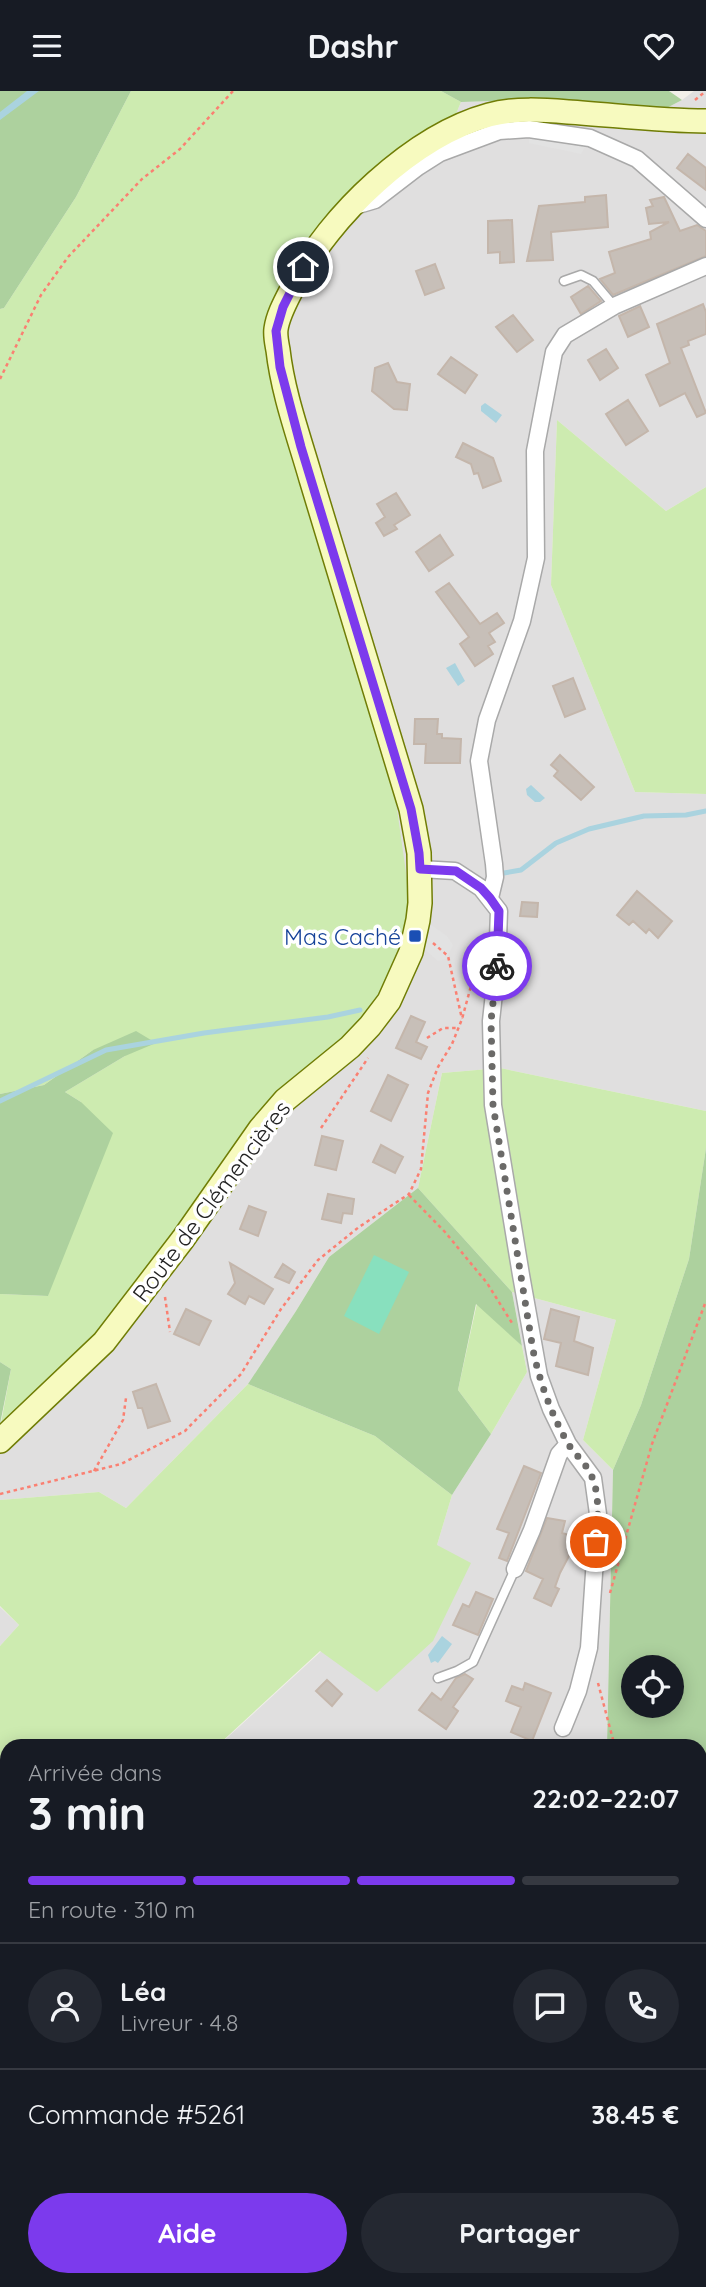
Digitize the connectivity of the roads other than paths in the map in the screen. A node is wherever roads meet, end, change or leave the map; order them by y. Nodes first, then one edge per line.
1 (706, 121) edge
2 (349, 208) junction
3 (706, 219) edge
4 (706, 265) edge
5 (564, 281) dead end
6 (614, 306) junction
7 (420, 869) junction
8 (490, 898) junction
9 (0, 1440) edge
10 (568, 1444) junction
11 (515, 1569) joint
12 (438, 1678) dead end
13 (563, 1728) dead end

1 - 2 street, Route de Clémencières
2 - 3 street
2 - 7 street, Route de Clémencières
4 - 6 street
5 - 6 lane
6 - 8 street
7 - 8 street
7 - 9 street, Route de Clémencières
8 - 10 street
10 - 11 street
10 - 13 street
11 - 12 lane

